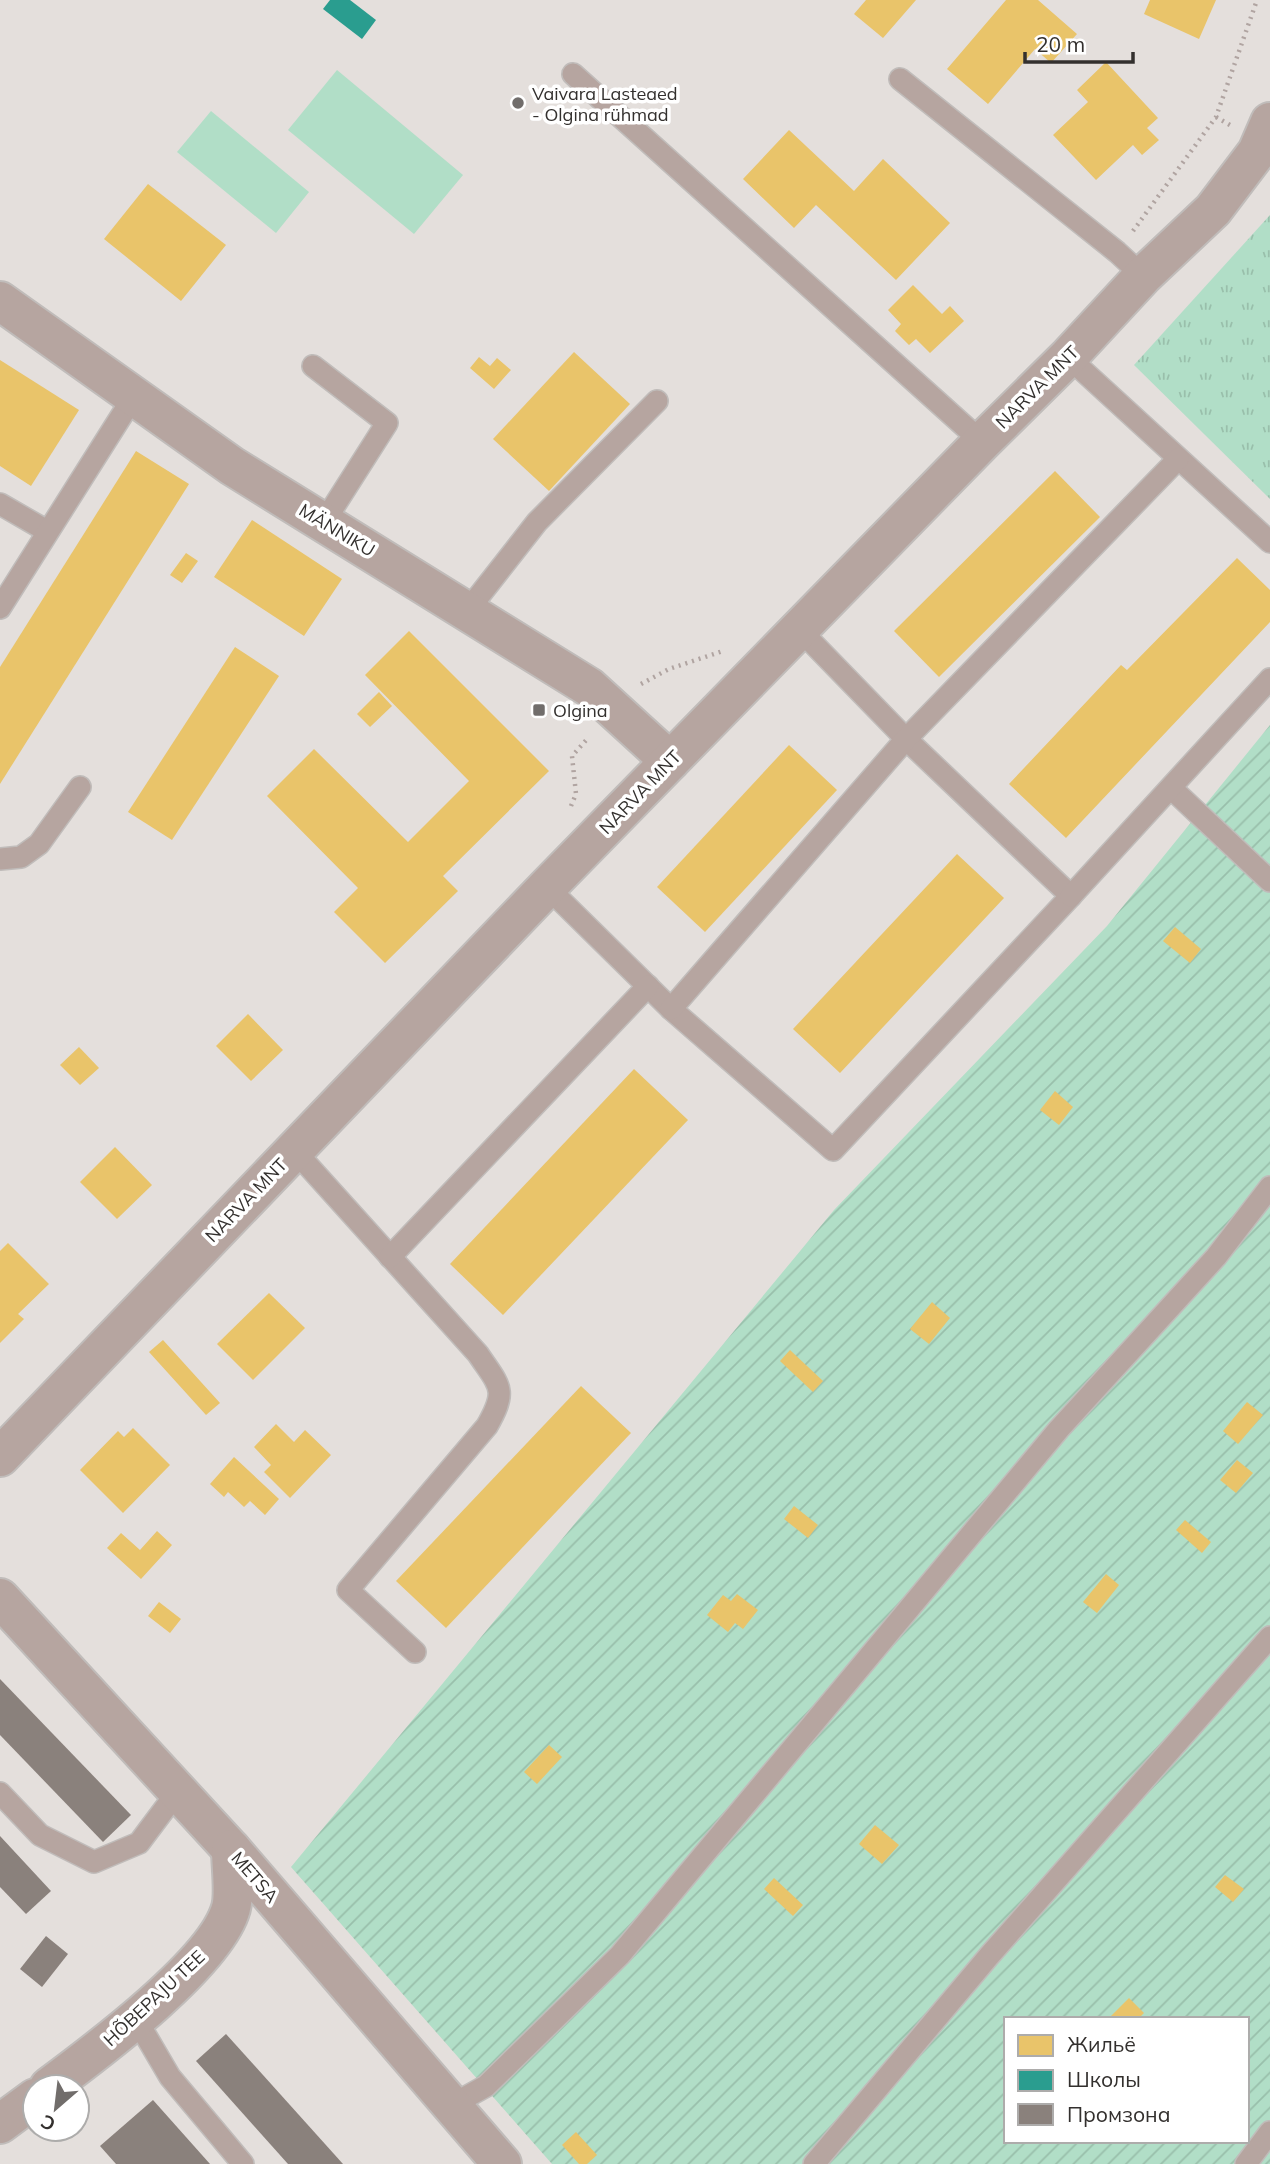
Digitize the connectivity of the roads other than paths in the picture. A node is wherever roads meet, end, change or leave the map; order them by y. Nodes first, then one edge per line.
1 (573, 74) dead end
2 (900, 79) dead end
3 (1270, 122) edge
4 (1143, 276) junction
5 (0, 301) edge
6 (1068, 357) junction
7 (313, 366) dead end
8 (134, 396) junction
9 (657, 401) dead end
10 (982, 442) junction
11 (1178, 459) junction
12 (0, 504) edge
13 (324, 522) junction
14 (47, 531) junction
15 (1270, 542) edge
16 (0, 608) edge
17 (468, 610) junction
18 (799, 629) junction
19 (1270, 679) edge
20 (906, 739) junction
21 (670, 761) junction
22 (80, 787) dead end
23 (1171, 788) junction
24 (0, 859) edge
25 (1270, 881) edge
26 (547, 887) junction
27 (1071, 896) junction
28 (648, 986) junction
29 (671, 1009) junction
30 (295, 1150) junction
31 (1270, 1187) edge
32 (390, 1257) junction
33 (0, 1457) edge
34 (0, 1598) edge
35 (1270, 1637) edge
36 (415, 1651) dead end
37 (178, 1791) junction
38 (0, 1793) edge
39 (231, 1849) junction
40 (136, 2019) junction
41 (67, 2073) edge
42 (452, 2105) junction
43 (21, 2108) edge
44 (0, 2124) edge
45 (1270, 2132) edge
46 (243, 2164) edge
47 (502, 2164) edge
48 (814, 2164) edge
49 (1246, 2164) edge

1 - 10 lane
2 - 4 lane
3 - 4 street, NARVA MNT
4 - 6 street, NARVA MNT
5 - 8 street, MÄNNIKU
6 - 10 street, NARVA MNT
6 - 11 lane
7 - 13 lane
8 - 13 street, MÄNNIKU
8 - 14 lane
9 - 17 lane
10 - 18 street, NARVA MNT
11 - 15 lane
11 - 20 lane
12 - 14 lane
13 - 17 street, MÄNNIKU
14 - 16 lane
17 - 21 street, MÄNNIKU
18 - 20 lane
18 - 21 street, NARVA MNT
19 - 23 lane
20 - 27 lane
20 - 29 lane
21 - 26 street, NARVA MNT
22 - 24 lane
23 - 25 lane
23 - 27 lane
26 - 28 lane
26 - 30 street, NARVA MNT
27 - 29 lane
28 - 29 lane
28 - 32 lane
30 - 32 lane
30 - 33 street, NARVA MNT
31 - 42 lane
32 - 36 lane
34 - 37 street, METSA
35 - 48 lane
37 - 38 lane
37 - 39 street, METSA
39 - 40 street, HÕBEPAJU TEE
39 - 42 street, METSA
40 - 41 street, HÕBEPAJU TEE
40 - 46 lane
42 - 47 street, METSA
43 - 44 street
45 - 49 lane

